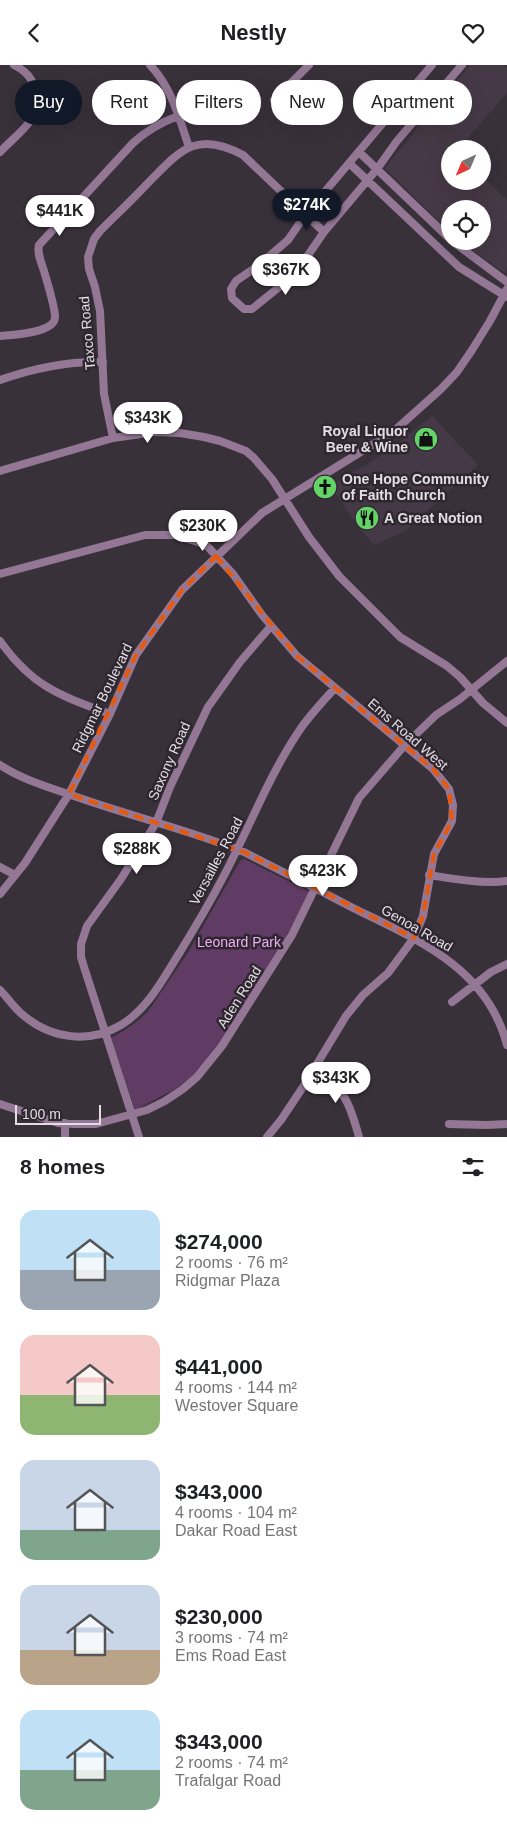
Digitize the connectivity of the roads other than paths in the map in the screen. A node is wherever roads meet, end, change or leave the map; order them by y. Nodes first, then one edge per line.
1 (14, 65) edge
2 (150, 65) edge
3 (309, 65) edge
4 (432, 65) edge
5 (462, 65) edge
6 (294, 80) edge
7 (419, 80) edge
8 (449, 80) edge
9 (176, 110) edge
10 (176, 117) edge
11 (181, 125) edge
12 (381, 125) edge
13 (410, 125) edge
14 (189, 147) junction
15 (0, 151) edge
16 (359, 152) junction
17 (348, 163) junction
18 (377, 169) junction
19 (367, 181) junction
20 (306, 214) junction
21 (441, 231) edge
22 (324, 232) junction
23 (441, 235) edge
24 (434, 243) junction
25 (464, 250) edge
26 (507, 282) edge
27 (506, 294) edge
28 (0, 337) edge
29 (102, 362) junction
30 (0, 380) edge
31 (113, 438) junction
32 (0, 471) edge
33 (285, 499) junction
34 (216, 556) junction
35 (0, 574) edge
36 (271, 626) junction
37 (0, 641) edge
38 (507, 661) edge
39 (335, 688) junction
40 (472, 690) junction
41 (110, 714) junction
42 (507, 723) edge
43 (404, 746) junction
44 (0, 765) edge
45 (69, 794) junction
46 (156, 823) junction
47 (237, 849) junction
48 (0, 867) edge
49 (15, 875) junction
50 (429, 875) junction
51 (507, 881) edge
52 (315, 888) junction
53 (0, 894) edge
54 (414, 938) junction
55 (507, 963) edge
56 (475, 984) junction
57 (0, 990) edge
58 (452, 1002) dead end
59 (105, 1032) junction
60 (507, 1045) edge
61 (313, 1070) junction
62 (0, 1104) edge
63 (132, 1114) junction
64 (65, 1123) junction
65 (450, 1124) dead end
66 (507, 1124) edge
67 (64, 1137) edge
68 (139, 1137) edge
69 (267, 1137) edge
70 (359, 1137) edge

1 - 15 street
2 - 9 street
3 - 6 street
4 - 7 street
5 - 8 street
10 - 28 street
11 - 14 street
12 - 16 street
13 - 18 street
14 - 20 street
14 - 29 street, Taxco Road
16 - 17 street
16 - 18 street
17 - 19 street
17 - 20 street
18 - 19 street
18 - 21 street
19 - 22 street
19 - 24 street
20 - 22 street
20 - 22 street
23 - 24 street
24 - 27 street
25 - 26 street
27 - 33 street, Ridgmar Boulevard
29 - 30 street
29 - 31 street, Taxco Road
31 - 32 street
31 - 33 street
33 - 34 street, Ridgmar Boulevard
33 - 40 street
34 - 35 street, Ems Road West
34 - 36 street, Ems Road West
34 - 41 street, Ridgmar Boulevard
36 - 39 street, Ems Road West
36 - 46 street, Saxony Road
37 - 41 street
38 - 40 street, Aden Road
39 - 43 street, Ems Road West
39 - 47 street, Versailles Road
40 - 42 street
40 - 43 street, Aden Road
41 - 45 street, Ridgmar Boulevard
43 - 50 street, Ems Road West
43 - 52 street, Aden Road
44 - 45 street, Genoa Road
45 - 46 street, Genoa Road
45 - 49 street, Ridgmar Boulevard
46 - 47 street, Genoa Road
46 - 59 street, Saxony Road
47 - 52 street, Genoa Road
47 - 59 street, Versailles Road
48 - 49 street
49 - 53 street, Ridgmar Boulevard
50 - 51 street
50 - 54 street, Ems Road West
52 - 54 street, Genoa Road
52 - 63 street, Aden Road
54 - 56 street, Genoa Road
54 - 61 street, Ems Road West
55 - 56 street
56 - 58 street
56 - 60 street, Genoa Road
57 - 59 street, Versailles Road
59 - 63 street, Saxony Road
61 - 69 street, Ems Road West
61 - 70 street
62 - 64 street, Aden Road
63 - 64 street, Aden Road
63 - 68 street, Saxony Road
64 - 67 street
65 - 66 street

